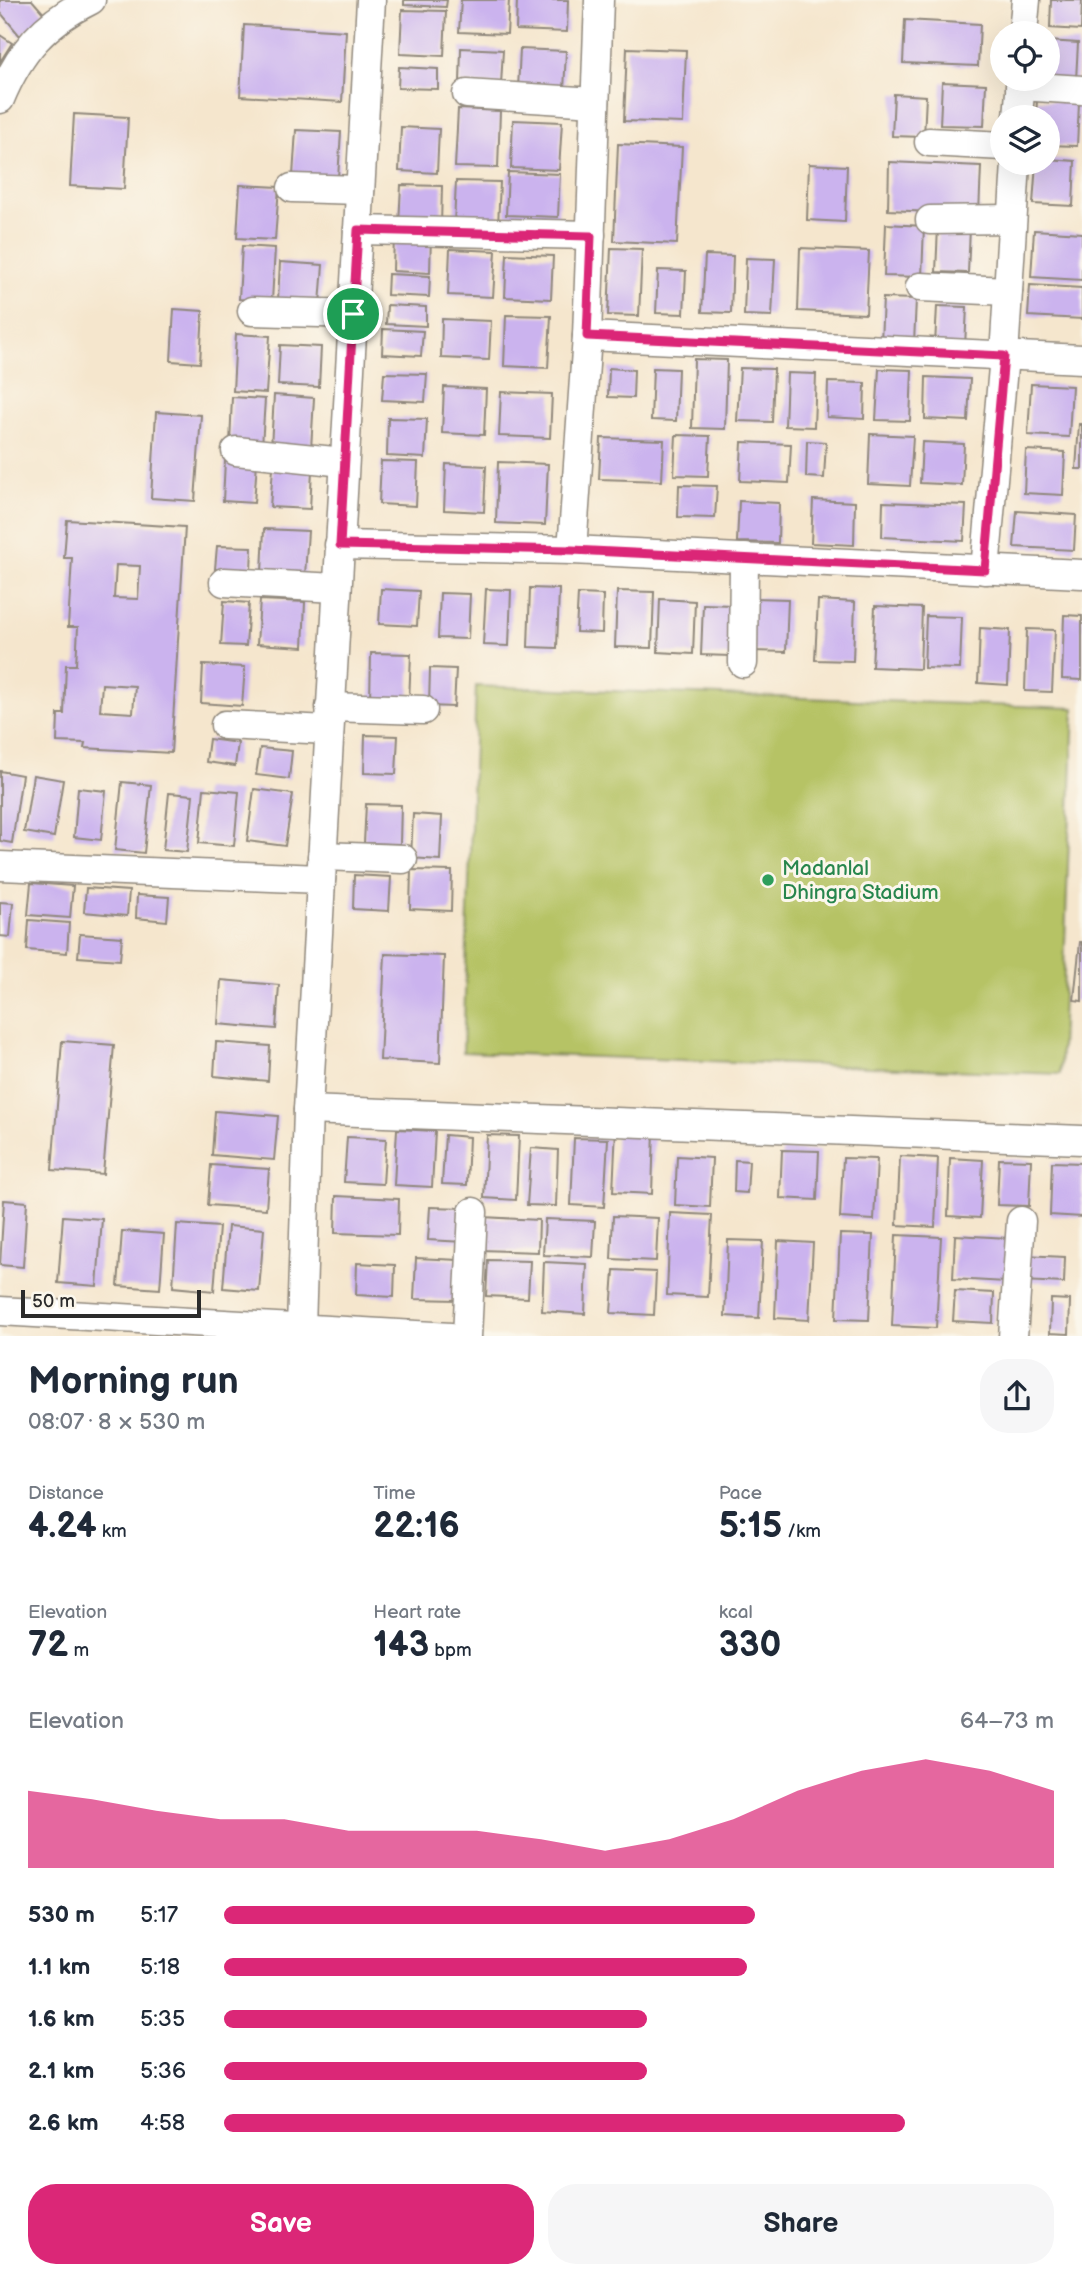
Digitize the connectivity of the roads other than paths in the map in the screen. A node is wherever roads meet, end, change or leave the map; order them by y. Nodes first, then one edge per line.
1 (91, 0) edge
2 (372, 0) edge
3 (599, 0) edge
4 (1026, 0) edge
5 (1024, 21) edge
6 (1060, 87) edge
7 (1082, 90) edge
8 (467, 94) dead end
9 (0, 99) edge
10 (595, 102) junction
11 (929, 142) dead end
12 (990, 145) edge
13 (1015, 175) edge
14 (292, 188) dead end
15 (360, 190) junction
16 (1012, 219) junction
17 (930, 220) dead end
18 (358, 230) junction
19 (591, 236) junction
20 (920, 287) dead end
21 (1008, 291) junction
22 (251, 311) dead end
23 (353, 314) junction
24 (587, 336) junction
25 (1004, 356) junction
26 (1082, 359) edge
27 (236, 451) dead end
28 (344, 462) junction
29 (340, 545) junction
30 (572, 550) junction
31 (744, 558) junction
32 (985, 570) junction
33 (1082, 574) edge
34 (225, 582) dead end
35 (337, 588) junction
36 (743, 663) dead end
37 (423, 710) dead end
38 (330, 719) junction
39 (225, 725) dead end
40 (402, 859) dead end
41 (0, 866) edge
42 (321, 867) junction
43 (307, 1110) junction
44 (1082, 1140) edge
45 (473, 1212) dead end
46 (1021, 1221) dead end
47 (0, 1312) edge
48 (301, 1328) junction
49 (191, 1329) edge
50 (3, 1336) edge
51 (451, 1336) edge
52 (467, 1336) edge
53 (1013, 1336) edge

1 - 9 street
2 - 15 street
3 - 10 street
4 - 5 street
6 - 7 street
8 - 10 street
10 - 19 street
11 - 12 street
13 - 16 street
14 - 15 street
15 - 18 street
16 - 17 street
16 - 21 street
18 - 19 street
18 - 23 street
19 - 24 street
20 - 21 street
21 - 25 street
22 - 23 street
23 - 28 street
24 - 25 street
24 - 30 street
25 - 26 street
25 - 32 street
27 - 28 street
28 - 29 street
29 - 30 street
29 - 35 street
30 - 31 street
31 - 32 street
31 - 36 street
32 - 33 street
34 - 35 street
35 - 38 street
37 - 38 street
38 - 39 street
38 - 42 street
40 - 42 street
41 - 42 street
42 - 43 street
43 - 44 street
43 - 48 street
45 - 52 street
46 - 53 street
47 - 49 street
47 - 50 street
48 - 49 street
48 - 51 street

